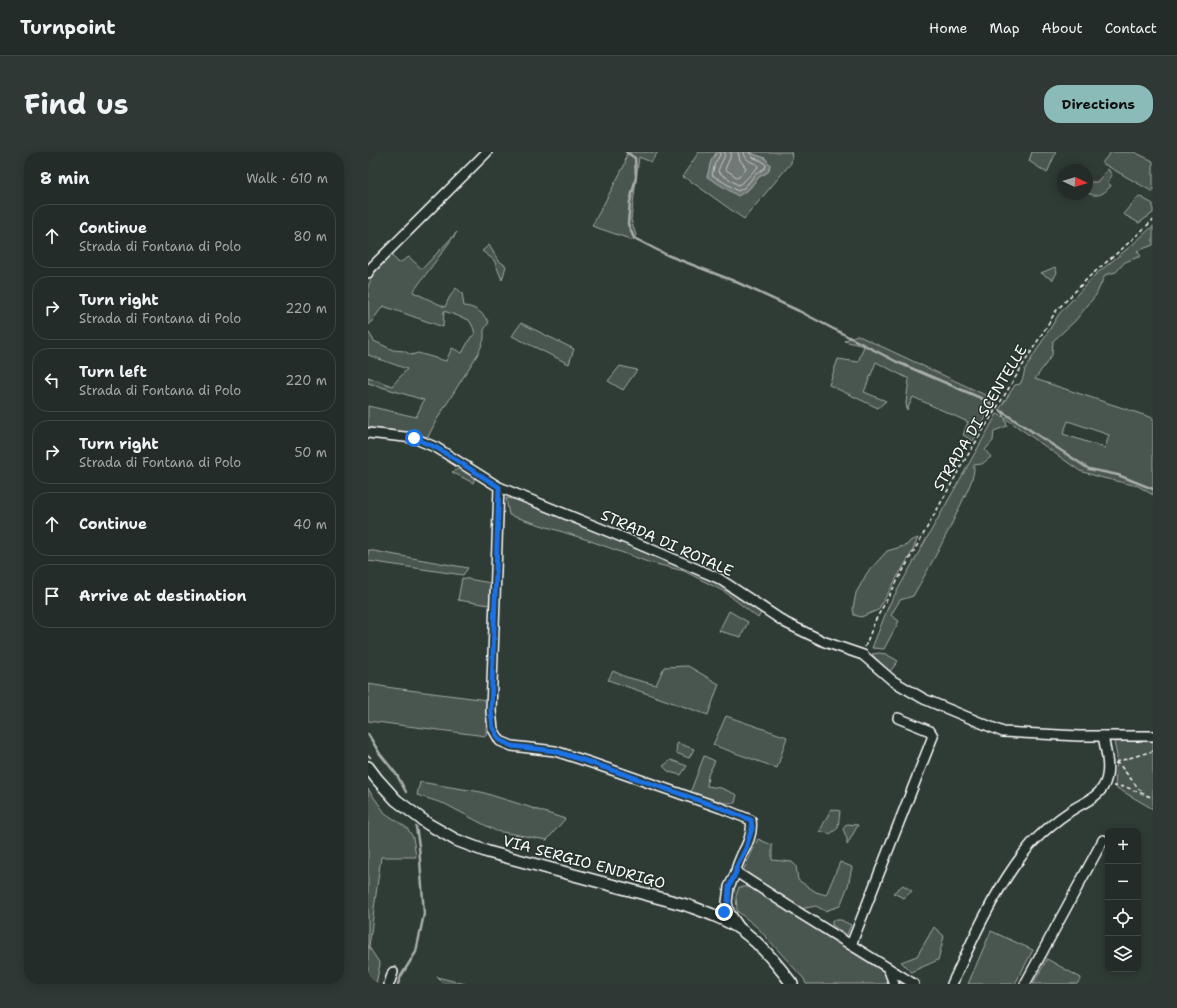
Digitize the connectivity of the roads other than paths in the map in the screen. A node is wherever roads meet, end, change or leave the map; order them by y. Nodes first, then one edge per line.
1 (487, 152) edge
2 (368, 273) edge
3 (368, 433) edge
4 (499, 487) junction
5 (898, 718) dead end
6 (1103, 736) junction
7 (1153, 736) edge
8 (370, 763) edge
9 (1103, 840) dead end
10 (736, 872) junction
11 (741, 930) junction
12 (851, 945) junction
13 (888, 968) junction
14 (393, 972) dead end
15 (389, 984) edge
16 (792, 984) edge
17 (894, 984) edge
18 (914, 984) edge
19 (952, 984) edge
20 (1025, 984) edge

1 - 2 street
3 - 4 street, STRADA DI ROTALE
4 - 6 street, STRADA DI ROTALE
4 - 10 street
5 - 12 street
6 - 7 street, STRADA DI ROTALE
6 - 19 street
8 - 11 street, VIA SERGIO ENDRIGO
9 - 20 street
10 - 11 street
10 - 12 street
11 - 16 street, VIA SERGIO ENDRIGO
12 - 13 street
13 - 17 street
13 - 18 street
14 - 15 street

